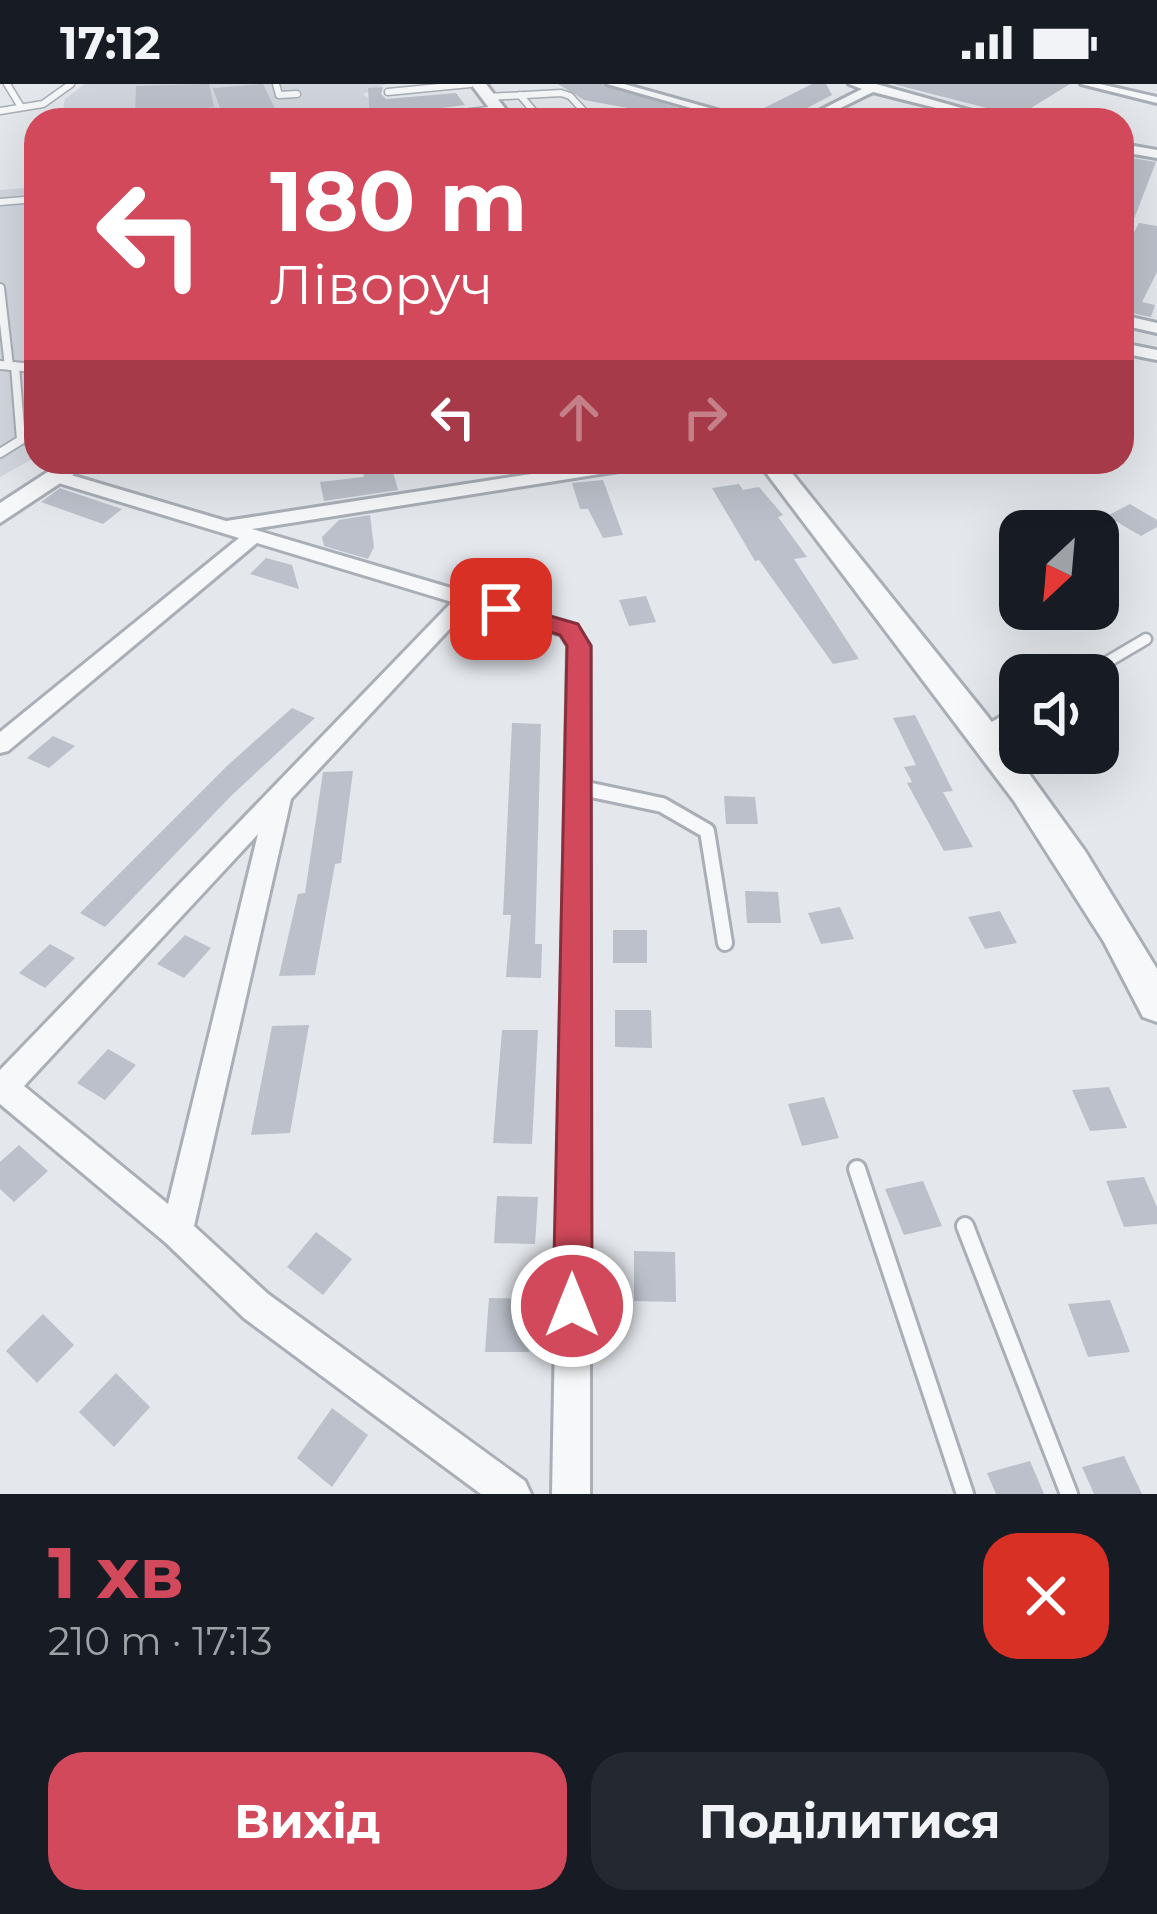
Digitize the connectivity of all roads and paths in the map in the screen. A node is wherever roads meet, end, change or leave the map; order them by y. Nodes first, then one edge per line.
1 (7, 84) edge
2 (71, 84) edge
3 (276, 84) edge
4 (611, 84) edge
5 (854, 84) edge
6 (1086, 84) edge
7 (878, 86) edge
8 (388, 92) dead end
9 (297, 94) dead end
10 (520, 95) junction
11 (488, 99) edge
12 (1157, 100) edge
13 (44, 104) junction
14 (21, 107) junction
15 (45, 108) edge
16 (451, 108) edge
17 (531, 108) edge
18 (580, 108) edge
19 (701, 108) edge
20 (832, 108) edge
21 (956, 108) edge
22 (2, 111) edge
23 (0, 122) edge
24 (0, 288) edge
25 (8, 366) edge
26 (0, 453) edge
27 (62, 474) edge
28 (82, 474) edge
29 (562, 474) edge
30 (779, 474) edge
31 (0, 515) edge
32 (223, 528) junction
33 (252, 537) junction
34 (466, 598) junction
35 (1146, 639) dead end
36 (1119, 655) edge
37 (999, 726) edge
38 (983, 735) junction
39 (0, 745) edge
40 (577, 787) junction
41 (280, 794) junction
42 (725, 943) dead end
43 (1157, 1005) edge
44 (2, 1089) edge
45 (857, 1168) dead end
46 (965, 1226) dead end
47 (177, 1232) junction
48 (512, 1494) edge
49 (571, 1494) edge
50 (965, 1494) edge
51 (1069, 1494) edge

1 - 14 lane
2 - 13 lane
3 - 9 lane
4 - 19 street
5 - 7 street
6 - 12 street
7 - 20 street
7 - 21 street
8 - 11 lane
10 - 11 lane
10 - 17 lane
10 - 18 lane
11 - 16 lane
13 - 14 lane
13 - 15 lane
14 - 22 lane
22 - 23 lane
24 - 25 lane
25 - 26 lane
27 - 31 street
28 - 32 street
29 - 32 street
30 - 38 street
32 - 33 street
33 - 34 street
33 - 39 street
34 - 40 street
34 - 41 street
35 - 36 lane
37 - 38 lane
38 - 43 street
40 - 42 lane
40 - 49 street
41 - 44 street
41 - 47 street
44 - 47 street
45 - 50 lane
46 - 51 lane
47 - 48 street

